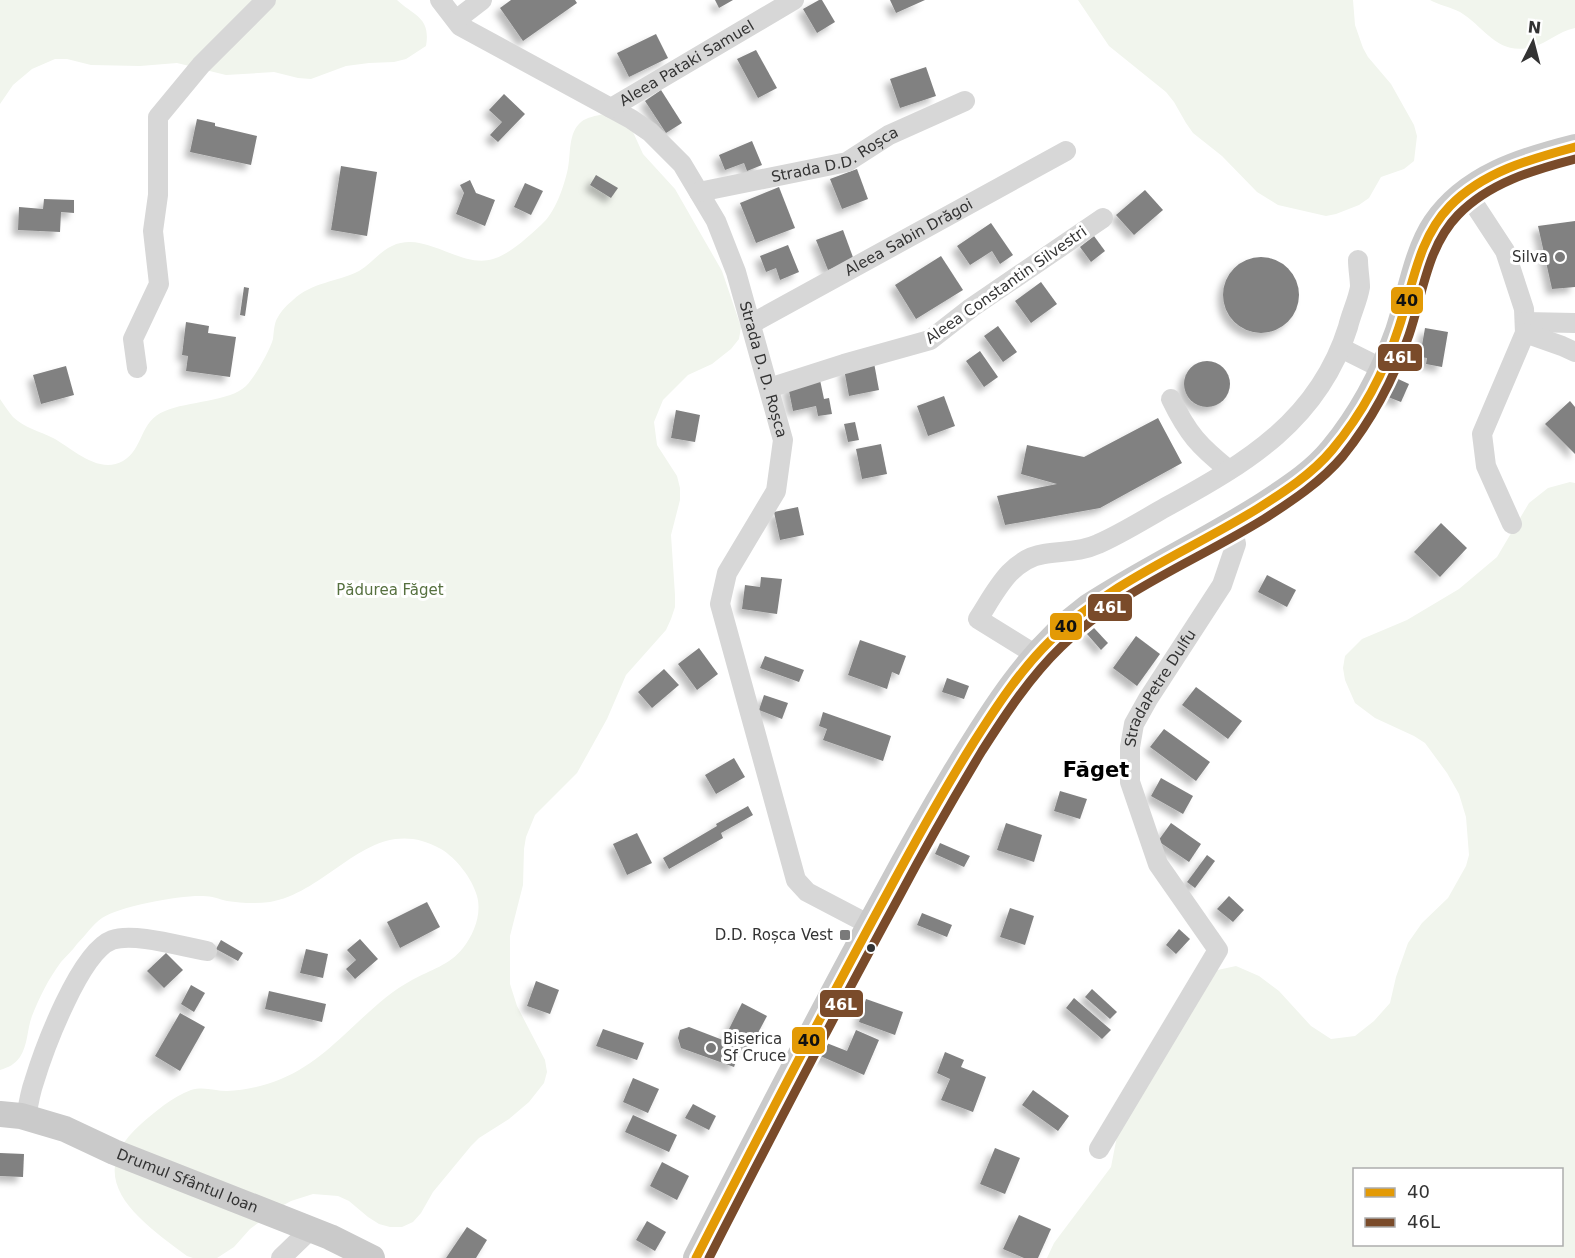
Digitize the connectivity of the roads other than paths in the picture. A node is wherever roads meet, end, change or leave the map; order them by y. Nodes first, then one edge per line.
1 (266, 0) edge
2 (440, 0) edge
3 (482, 0) edge
4 (794, 0) edge
5 (456, 20) junction
6 (965, 101) dead end
7 (611, 108) junction
8 (1575, 147) edge
9 (1066, 151) dead end
10 (699, 192) junction
11 (1467, 192) junction
12 (1103, 218) dead end
13 (1358, 260) dead end
14 (1575, 323) edge
15 (751, 324) junction
16 (1525, 327) junction
17 (1341, 348) junction
18 (1575, 352) edge
19 (137, 368) dead end
20 (1381, 368) junction
21 (769, 388) junction
22 (1171, 399) dead end
23 (1229, 470) junction
24 (1512, 524) dead end
25 (1232, 526) junction
26 (1036, 655) junction
27 (870, 925) junction
28 (207, 951) dead end
29 (0, 1114) edge
30 (26, 1118) junction
31 (1099, 1149) dead end
32 (310, 1230) junction
33 (281, 1258) edge
34 (372, 1258) edge
35 (696, 1258) edge

1 - 19 street
2 - 5 street, Strada D. D. Roșca
3 - 5 street
4 - 7 street, Aleea Pataki Samuel
5 - 7 street, Strada D. D. Roșca
6 - 10 street, Strada D.D. Roșca
7 - 10 street, Strada D. D. Roșca
8 - 11 main road
9 - 15 street, Aleea Sabin Drăgoi
10 - 15 street, Strada D. D. Roșca
11 - 16 street
11 - 20 main road
12 - 21 street, Aleea Constantin Silvestri
13 - 17 street
14 - 16 street
15 - 21 street, Strada D. D. Roșca
16 - 18 street
16 - 24 street
17 - 20 street
17 - 23 street
20 - 25 main road
21 - 27 street, Strada D. D. Roșca
22 - 23 street
23 - 26 street
25 - 26 main road
25 - 31 street, StradaPetre Dulfu
26 - 27 main road
27 - 35 main road
28 - 30 street
29 - 30 main road, Drumul Sfântul Ioan
30 - 32 main road, Drumul Sfântul Ioan
32 - 33 street
32 - 34 main road, Drumul Sfântul Ioan

